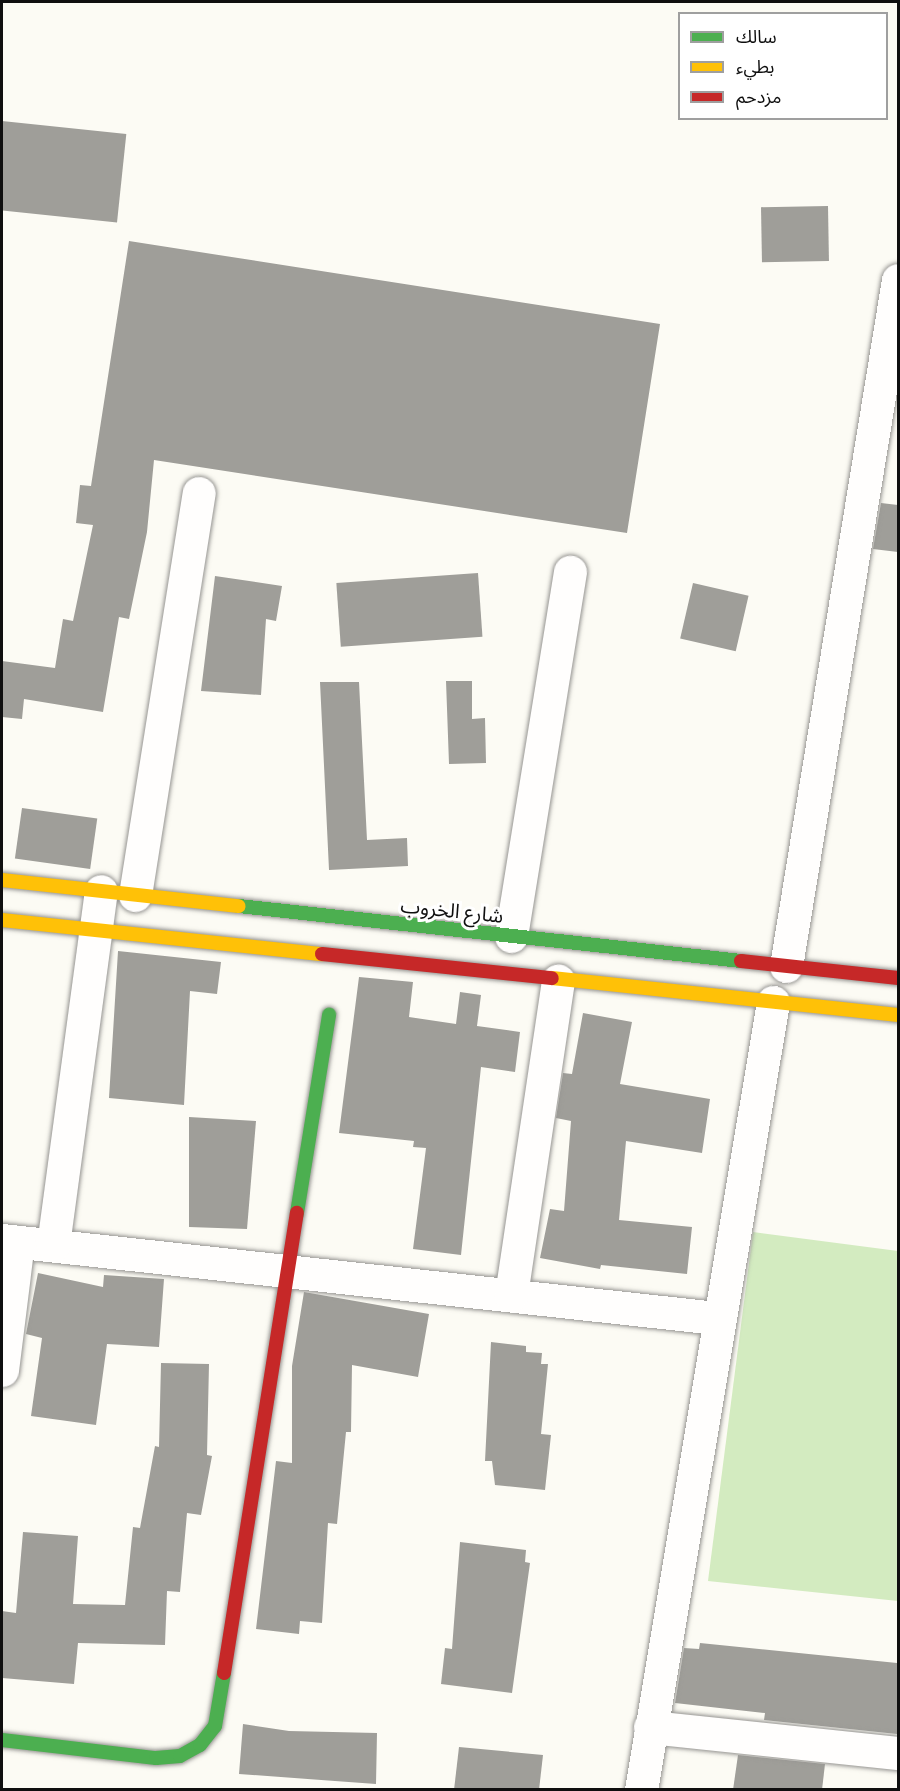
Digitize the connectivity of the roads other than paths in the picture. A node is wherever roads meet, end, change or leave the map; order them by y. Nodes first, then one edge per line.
1 (898, 280) edge
2 (199, 494) dead end
3 (570, 572) dead end
4 (2, 880) edge
5 (101, 891) junction
6 (135, 895) junction
7 (2, 920) edge
8 (94, 932) junction
9 (511, 936) junction
10 (786, 966) junction
11 (898, 978) edge
12 (558, 980) junction
13 (773, 1002) junction
14 (898, 1015) edge
15 (329, 1016) dead end
16 (10, 1241) edge
17 (52, 1245) junction
18 (288, 1270) junction
19 (511, 1295) junction
20 (716, 1318) junction
21 (2, 1370) edge
22 (650, 1727) junction
23 (2, 1740) edge
24 (898, 1753) edge
25 (641, 1790) edge

1 - 10 street
2 - 6 street
3 - 9 street
4 - 5 main road, شارع الخروب
5 - 6 main road, شارع الخروب
5 - 8 street
6 - 9 main road, شارع الخروب
7 - 8 main road
8 - 12 main road
8 - 17 street
9 - 10 main road, شارع الخروب
10 - 11 main road, شارع الخروب
12 - 13 main road
12 - 19 street
13 - 14 main road
13 - 20 street
15 - 18 main road
16 - 17 street
16 - 21 street
17 - 18 street
18 - 19 street
18 - 23 main road
19 - 20 street
20 - 22 street
22 - 24 street
22 - 25 street

